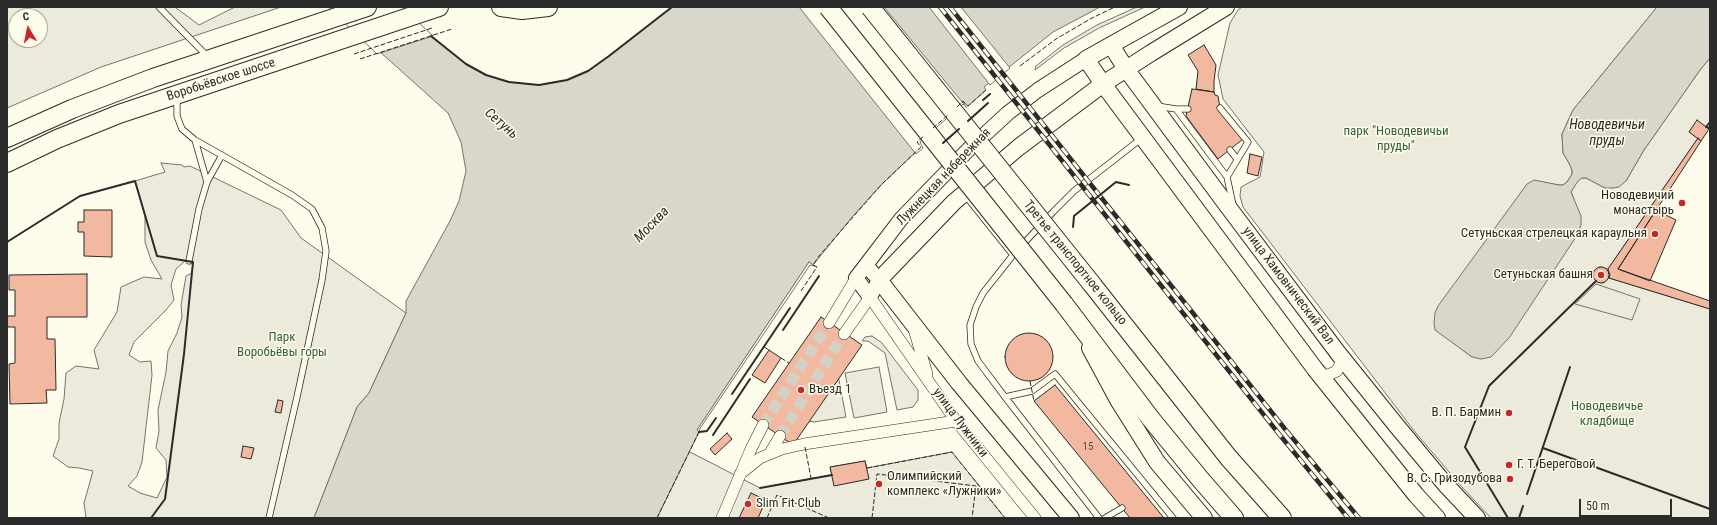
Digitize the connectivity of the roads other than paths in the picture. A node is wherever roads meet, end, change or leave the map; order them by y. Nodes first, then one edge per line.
1 (159, 7) edge
2 (367, 7) edge
3 (501, 7) edge
4 (548, 7) edge
5 (828, 7) edge
6 (870, 7) edge
7 (1179, 7) edge
8 (1226, 7) edge
9 (435, 8) edge
10 (1111, 45) junction
11 (209, 58) junction
12 (1086, 59) junction
13 (1126, 69) junction
14 (1103, 84) junction
15 (177, 95) junction
16 (1150, 101) junction
17 (1220, 108) dead end
18 (1176, 109) junction
19 (1188, 109) dead end
20 (7, 138) edge
21 (1143, 138) junction
22 (195, 140) junction
23 (1230, 150) dead end
24 (222, 155) junction
25 (1237, 159) junction
26 (7, 163) edge
27 (1227, 177) junction
28 (207, 182) junction
29 (964, 193) junction
30 (1237, 219) junction
31 (1013, 255) junction
32 (189, 261) dead end
33 (866, 265) junction
34 (856, 278) junction
35 (879, 280) junction
36 (870, 297) junction
37 (1072, 313) junction
38 (912, 322) junction
39 (829, 323) tunnel mouth
40 (844, 334) tunnel mouth
41 (1338, 353) junction
42 (1315, 370) junction
43 (930, 384) junction
44 (1005, 397) junction
45 (956, 421) junction
46 (764, 425) tunnel mouth
47 (780, 436) tunnel mouth
48 (770, 453) junction
49 (740, 474) junction
50 (1148, 487) junction
51 (1143, 492) dead end
52 (1122, 508) dead end
53 (269, 518) edge
54 (722, 518) edge
55 (1035, 518) edge
56 (1071, 518) edge
57 (1099, 518) edge
58 (1105, 518) edge
59 (1173, 518) edge
60 (1204, 518) edge
61 (1234, 518) edge
62 (1282, 518) edge
63 (1437, 518) edge
64 (1477, 518) edge

1 - 11 lane
2 - 11 main road, Воробьёвское шоссе
3 - 4 main road
5 - 37 main road, bridge
6 - 62 main road, Третье транспортное кольцо, bridge
7 - 10 main road
8 - 13 main road, Лужнецкая набережная
9 - 15 main road, Воробьёвское шоссе
10 - 12 main road
10 - 13 main road, улица Хамовнический Вал
11 - 20 main road, Воробьёвское шоссе
12 - 14 main road
12 - 33 street, Лужнецкая набережная
13 - 14 main road, Лужнецкая набережная
13 - 16 main road, улица Хамовнический Вал
14 - 21 main road
14 - 29 main road, Лужнецкая набережная
15 - 22 lane
15 - 26 main road, Воробьёвское шоссе
16 - 18 lane
16 - 30 main road, улица Хамовнический Вал
17 - 25 lane
18 - 19 lane
18 - 27 lane
21 - 31 lane
21 - 42 main road
22 - 24 lane
22 - 28 lane
23 - 25 lane
24 - 28 lane
24 - 53 lane
25 - 27 lane
27 - 30 lane
28 - 32 lane
29 - 31 lane
29 - 35 main road, Лужнецкая набережная
30 - 41 main road, улица Хамовнический Вал
31 - 44 lane
33 - 34 street, Лужнецкая набережная
33 - 35 street
34 - 36 street, улица Лужники
34 - 39 street, Лужнецкая набережная
35 - 36 street, Лужнецкая набережная
35 - 38 main road
36 - 40 street, Лужнецкая набережная
36 - 43 street, улица Лужники
37 - 60 main road
37 - 61 main road
38 - 43 street, улица Лужники
38 - 56 main road
41 - 42 street
41 - 64 main road, улица Хамовнический Вал
42 - 63 main road
43 - 45 street, улица Лужники
44 - 50 lane
44 - 57 lane
45 - 48 street
45 - 55 street, улица Лужники
46 - 49 street
47 - 48 street
48 - 49 street
49 - 54 street
50 - 51 lane
50 - 59 lane
52 - 58 lane

